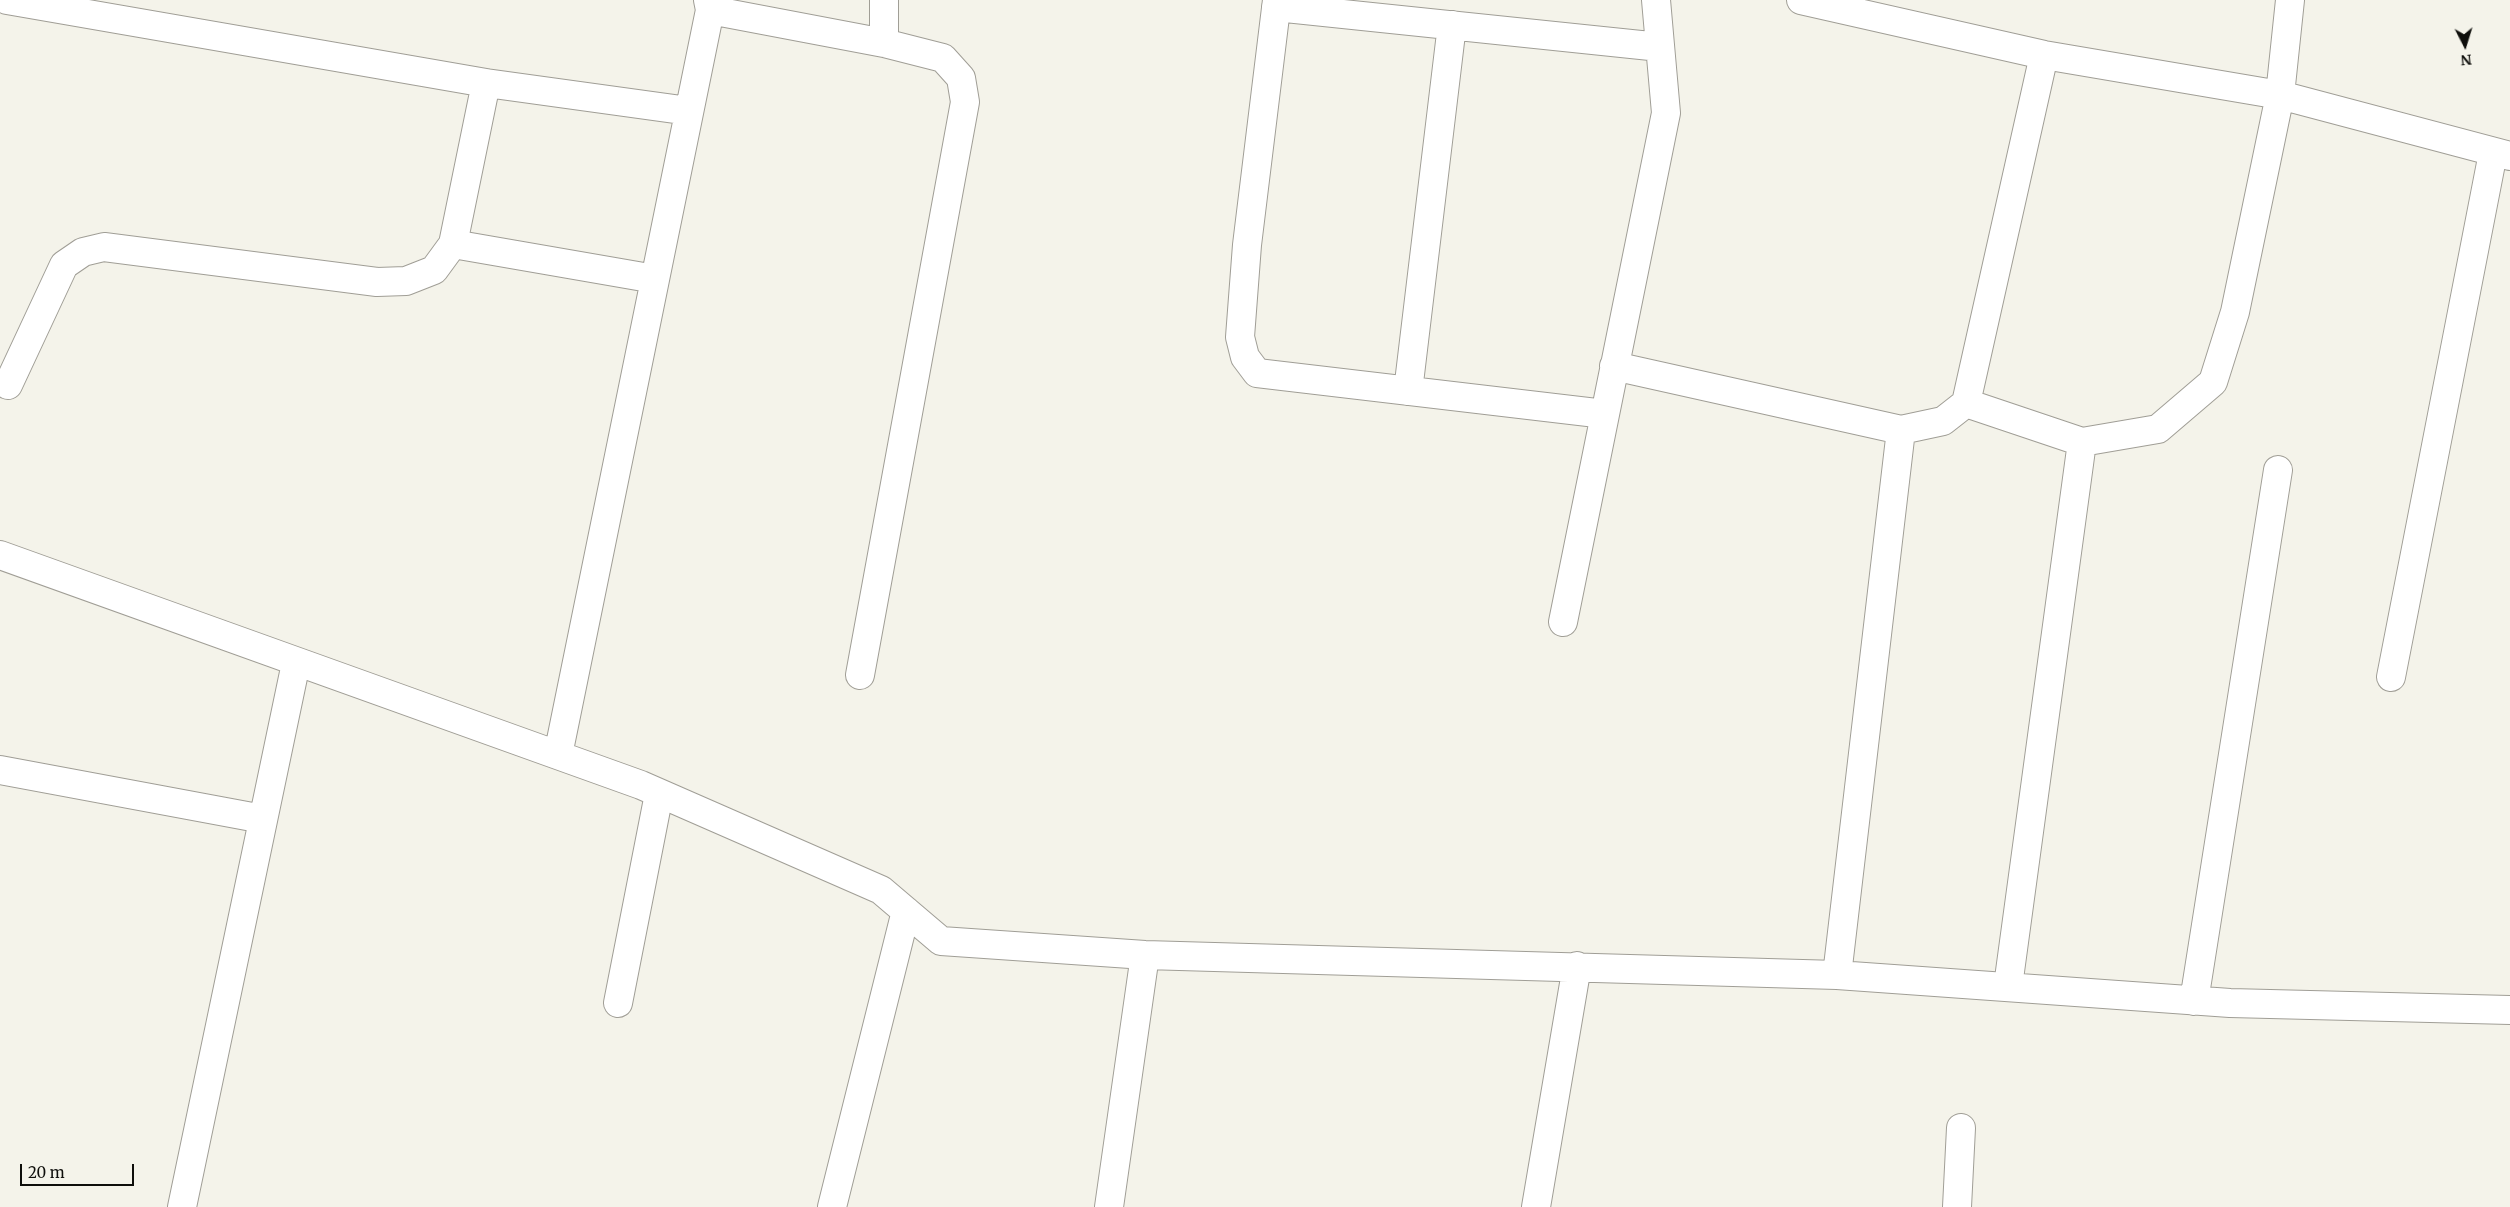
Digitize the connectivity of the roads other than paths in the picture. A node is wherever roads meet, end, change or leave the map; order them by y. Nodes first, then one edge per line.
1 (7, 0) edge
2 (884, 0) edge
3 (1656, 0) edge
4 (1801, 0) edge
5 (2290, 0) edge
6 (1276, 4) edge
7 (709, 5) edge
8 (1452, 25) junction
9 (884, 42) junction
10 (1660, 47) junction
11 (2044, 55) junction
12 (486, 82) junction
13 (2280, 95) junction
14 (689, 111) junction
15 (2501, 154) edge
16 (453, 244) junction
17 (655, 279) junction
18 (1614, 366) junction
19 (8, 385) dead end
20 (1408, 391) junction
21 (1966, 403) junction
22 (1605, 414) junction
23 (1901, 430) junction
24 (2082, 442) junction
25 (2278, 470) dead end
26 (0, 555) edge
27 (1562, 622) dead end
28 (296, 663) junction
29 (860, 676) dead end
30 (2391, 677) dead end
31 (558, 755) junction
32 (0, 770) edge
33 (659, 794) junction
34 (263, 819) junction
35 (906, 911) junction
36 (1145, 955) junction
37 (1576, 966) junction
38 (1837, 975) junction
39 (2008, 986) junction
40 (2194, 1000) junction
41 (618, 1003) dead end
42 (2510, 1010) edge
43 (1961, 1128) dead end
44 (182, 1207) edge
45 (832, 1207) edge
46 (1109, 1207) edge
47 (1536, 1207) edge
48 (1957, 1207) edge

1 - 12 street
2 - 9 street
3 - 10 street
4 - 11 street
5 - 13 street
6 - 8 street
6 - 20 street
7 - 9 street
7 - 14 street
8 - 10 street
8 - 20 street
9 - 29 street
10 - 18 street
11 - 13 street
11 - 21 street
12 - 14 street
12 - 16 street
13 - 15 street
13 - 24 street
14 - 17 street
15 - 30 street
16 - 17 street
16 - 19 street
17 - 31 street
18 - 22 street
18 - 23 street
20 - 22 street
21 - 23 street
21 - 24 street
22 - 27 street
23 - 38 street
24 - 39 street
25 - 40 street
26 - 28 street
28 - 31 street
28 - 34 street
31 - 33 street
32 - 34 street
33 - 35 street
33 - 41 street
34 - 44 street
35 - 36 street
35 - 45 street
36 - 37 street
36 - 46 street
37 - 38 street
37 - 47 street
38 - 39 street
39 - 40 street
40 - 42 street
43 - 48 street

